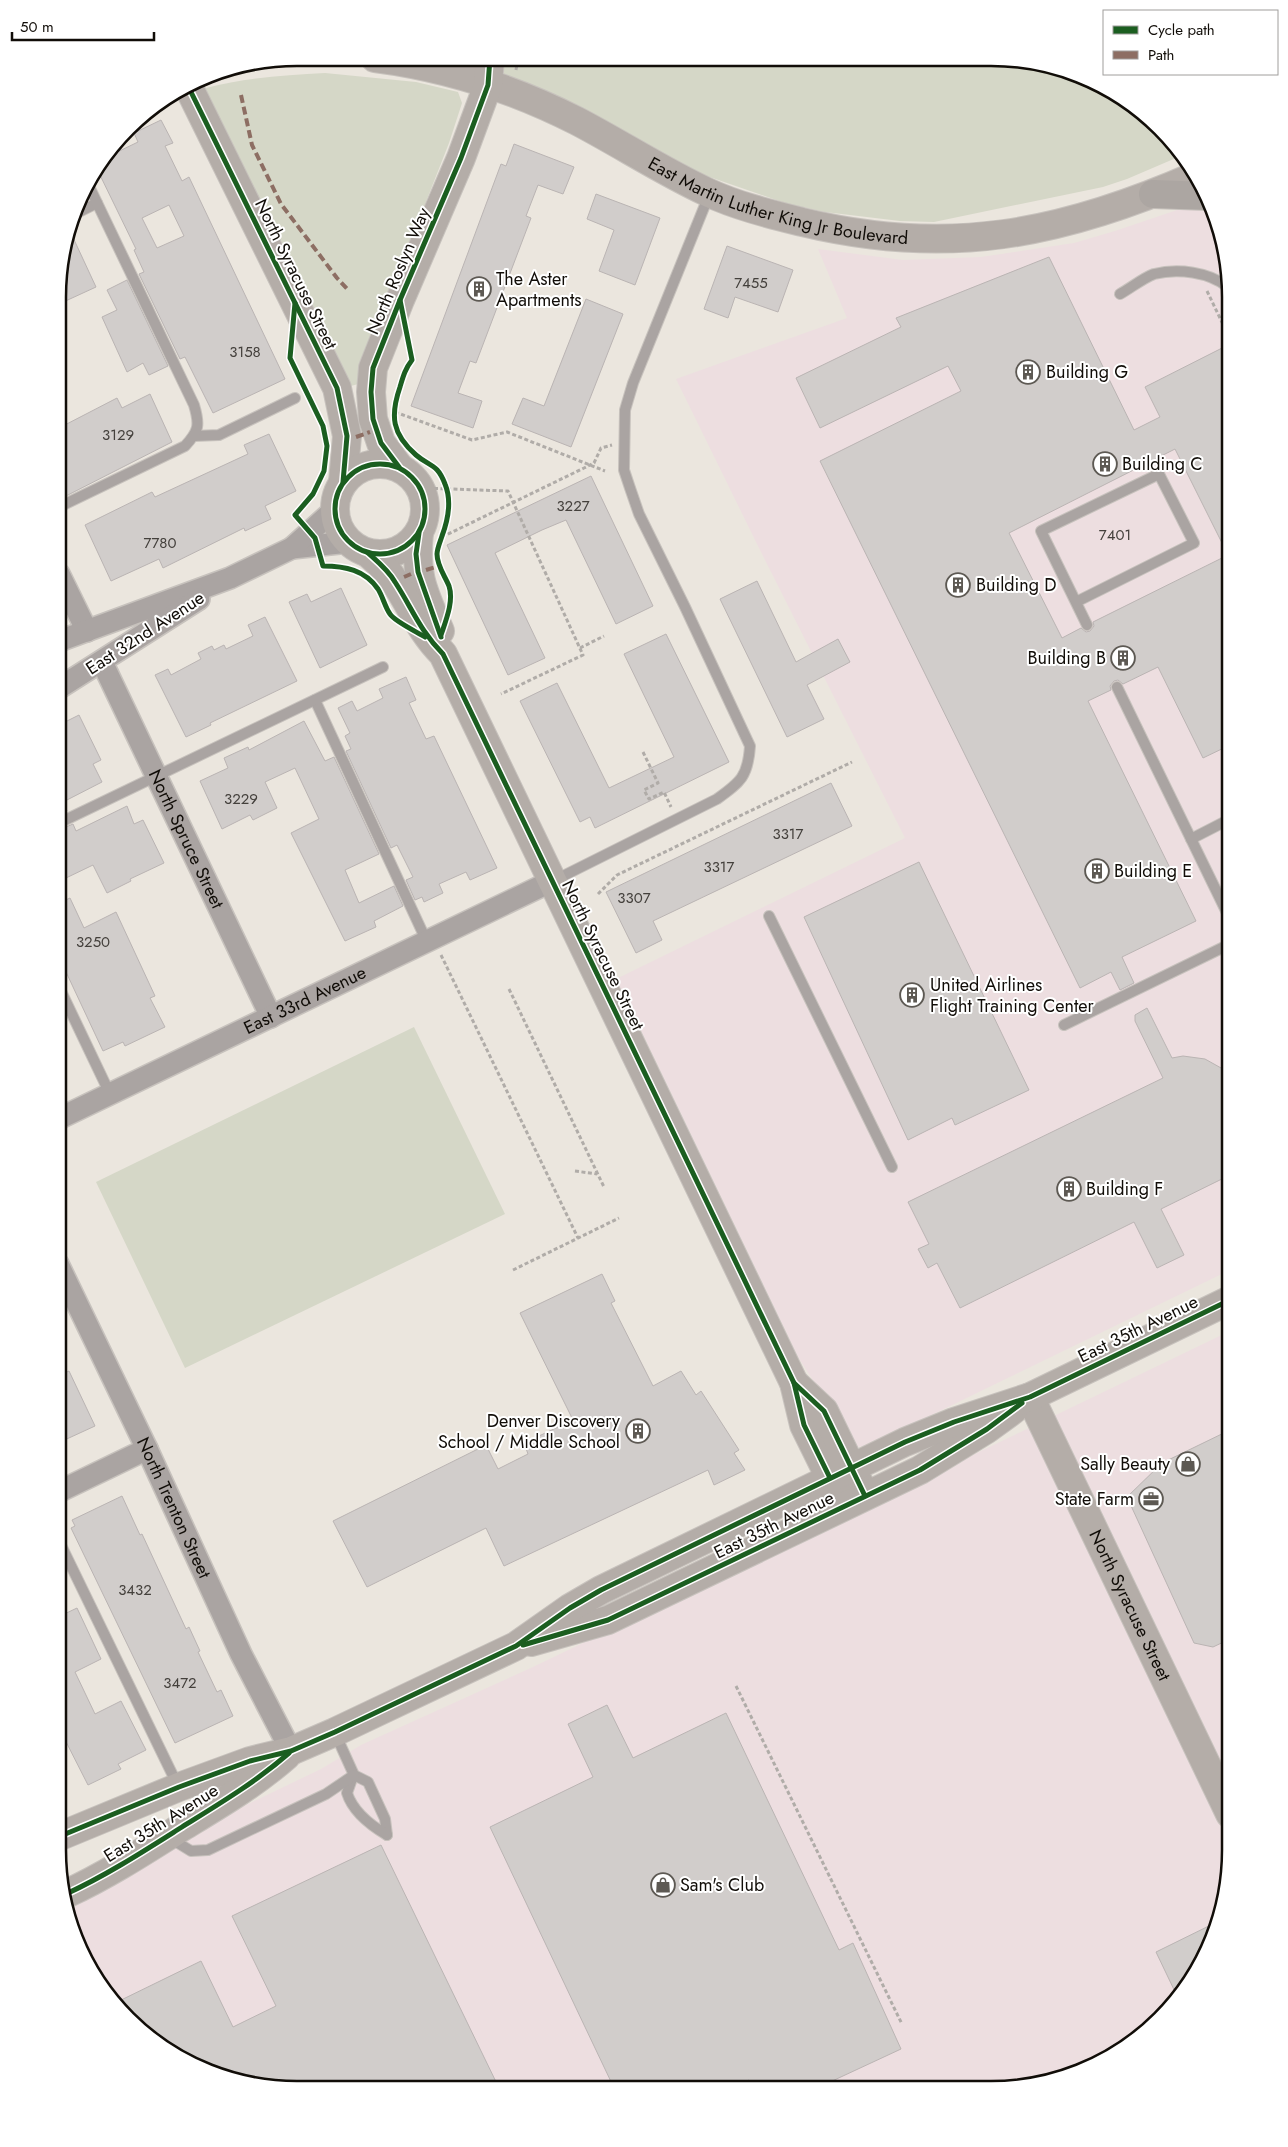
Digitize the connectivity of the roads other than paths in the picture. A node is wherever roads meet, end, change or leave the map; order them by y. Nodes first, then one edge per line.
1 (425, 66) edge
2 (489, 66) edge
3 (488, 85) junction
4 (191, 92) edge
5 (1189, 179) edge
6 (92, 192) edge
7 (710, 194) junction
8 (1153, 194) junction
9 (1198, 196) edge
10 (97, 203) junction
11 (84, 210) edge
12 (1221, 283) edge
13 (1120, 294) dead end
14 (295, 398) dead end
15 (194, 436) junction
16 (399, 467) junction
17 (343, 482) junction
18 (66, 505) edge
19 (334, 510) junction
20 (430, 535) junction
21 (292, 548) junction
22 (358, 548) junction
23 (230, 578) junction
24 (66, 588) edge
25 (1076, 602) junction
26 (1087, 625) dead end
27 (87, 631) junction
28 (66, 638) edge
29 (443, 654) junction
30 (102, 662) junction
31 (383, 667) dead end
32 (66, 684) edge
33 (1117, 687) dead end
34 (315, 700) junction
35 (156, 777) junction
36 (66, 821) edge
37 (1222, 823) edge
38 (1191, 839) junction
39 (552, 881) junction
40 (1222, 903) edge
41 (769, 916) dead end
42 (430, 940) junction
43 (1222, 948) edge
44 (66, 1002) edge
45 (270, 1017) junction
46 (1064, 1025) dead end
47 (110, 1094) junction
48 (66, 1115) edge
49 (892, 1167) dead end
50 (66, 1281) edge
51 (1222, 1304) edge
52 (1030, 1397) junction
53 (147, 1449) junction
54 (841, 1473) junction
55 (66, 1488) edge
56 (855, 1501) junction
57 (66, 1556) edge
58 (516, 1646) junction
59 (335, 1732) junction
60 (291, 1751) junction
61 (354, 1775) junction
62 (178, 1787) junction
63 (1222, 1797) edge
64 (66, 1834) edge
65 (167, 1836) junction
66 (70, 1892) edge

1 - 3 street, East Martin Luther King Jr Boulevard
2 - 3 street, North Roslyn Way
3 - 7 street, East Martin Luther King Jr Boulevard
3 - 16 street, North Roslyn Way
4 - 17 street, North Syracuse Street
5 - 8 street, East Martin Luther King Jr Boulevard
6 - 10 lane
7 - 8 street, East Martin Luther King Jr Boulevard
7 - 39 lane
8 - 9 main road
10 - 11 lane
10 - 15 lane
12 - 13 lane
14 - 15 lane
15 - 18 lane
16 - 17 street
16 - 20 street
17 - 19 street
19 - 21 street, East 32nd Avenue
19 - 22 street
20 - 22 street
20 - 29 street, North Syracuse Street
21 - 22 street, East 32nd Avenue
21 - 23 street, East 32nd Avenue
22 - 29 street, North Syracuse Street
23 - 27 street, East 32nd Avenue
23 - 30 street, East 32nd Avenue
24 - 27 street
25 - 25 lane
25 - 26 lane
27 - 28 street, East 32nd Avenue
29 - 39 street, North Syracuse Street
30 - 32 street, East 32nd Avenue
30 - 35 street, North Spruce Street
31 - 34 lane
33 - 38 lane
34 - 35 lane
34 - 42 lane
35 - 36 lane
35 - 45 street, North Spruce Street
37 - 38 lane
38 - 40 lane
39 - 42 street, East 33rd Avenue
39 - 54 street, North Syracuse Street
41 - 49 lane
42 - 45 street, East 33rd Avenue
43 - 46 lane
44 - 47 lane
45 - 47 street, East 33rd Avenue
47 - 48 street, East 33rd Avenue
50 - 53 street, North Trenton Street
51 - 52 street, East 35th Avenue
52 - 54 street, East 35th Avenue
52 - 56 street, East 35th Avenue
52 - 63 street, North Syracuse Street
53 - 55 street
53 - 60 street, North Trenton Street
54 - 56 street, North Syracuse Street
54 - 58 street, East 35th Avenue
56 - 58 street, East 35th Avenue
57 - 62 lane
58 - 59 street, East 35th Avenue
59 - 60 street, East 35th Avenue
59 - 61 lane
60 - 62 street, East 35th Avenue
60 - 65 street, East 35th Avenue
61 - 61 lane
61 - 65 lane
62 - 64 street, East 35th Avenue
65 - 66 street, East 35th Avenue

